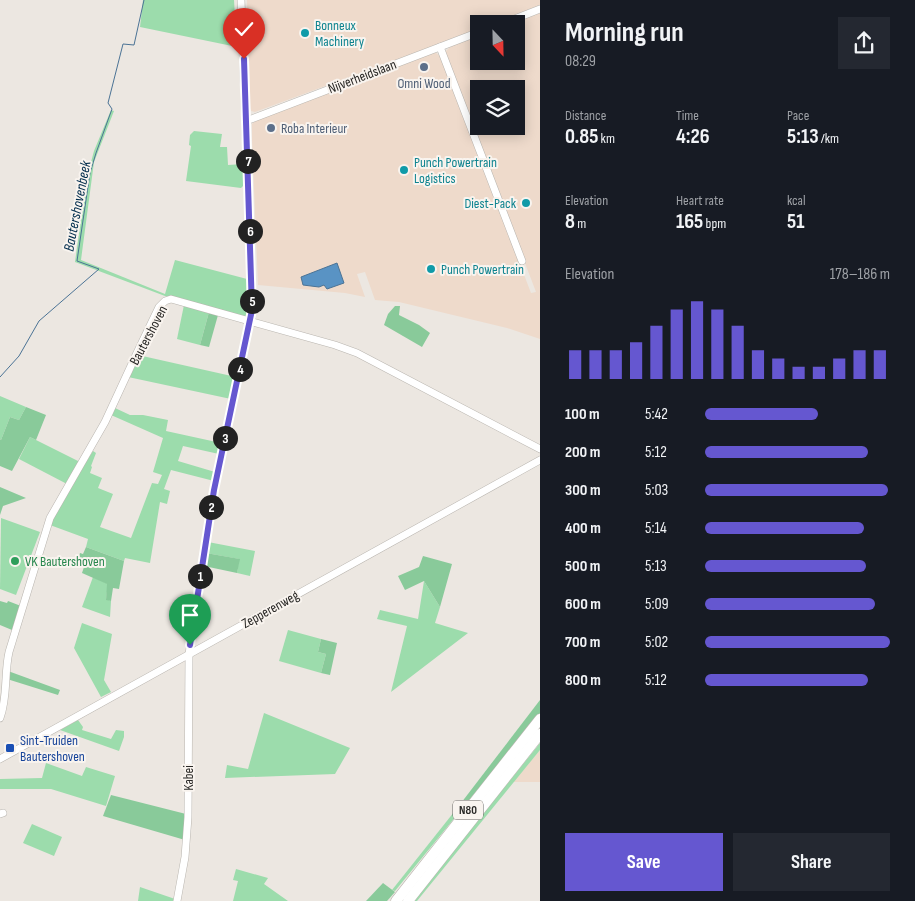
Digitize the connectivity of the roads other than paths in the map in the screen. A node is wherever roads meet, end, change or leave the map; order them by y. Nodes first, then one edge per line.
1 (242, 0) edge
2 (540, 9) edge
3 (525, 15) edge
4 (470, 35) edge
5 (440, 47) junction
6 (246, 121) junction
7 (522, 261) dead end
8 (250, 322) junction
9 (540, 449) edge
10 (540, 460) edge
11 (189, 654) junction
12 (0, 718) edge
13 (540, 719) edge
14 (540, 734) edge
15 (0, 760) edge
16 (177, 901) edge
17 (396, 901) edge
18 (408, 901) edge

1 - 6 street, Kabei
2 - 3 street
4 - 5 street, Nijverheidslaan
5 - 6 street, Nijverheidslaan
5 - 7 street
6 - 8 street, Kabei
8 - 9 street, Bautershoven
8 - 11 street, Kabei
8 - 12 street, Bautershoven
10 - 11 street, Zepperenweg
11 - 15 street, Zepperenweg
11 - 16 street, Kabei
13 - 17 highway, N80
14 - 18 highway, N80

